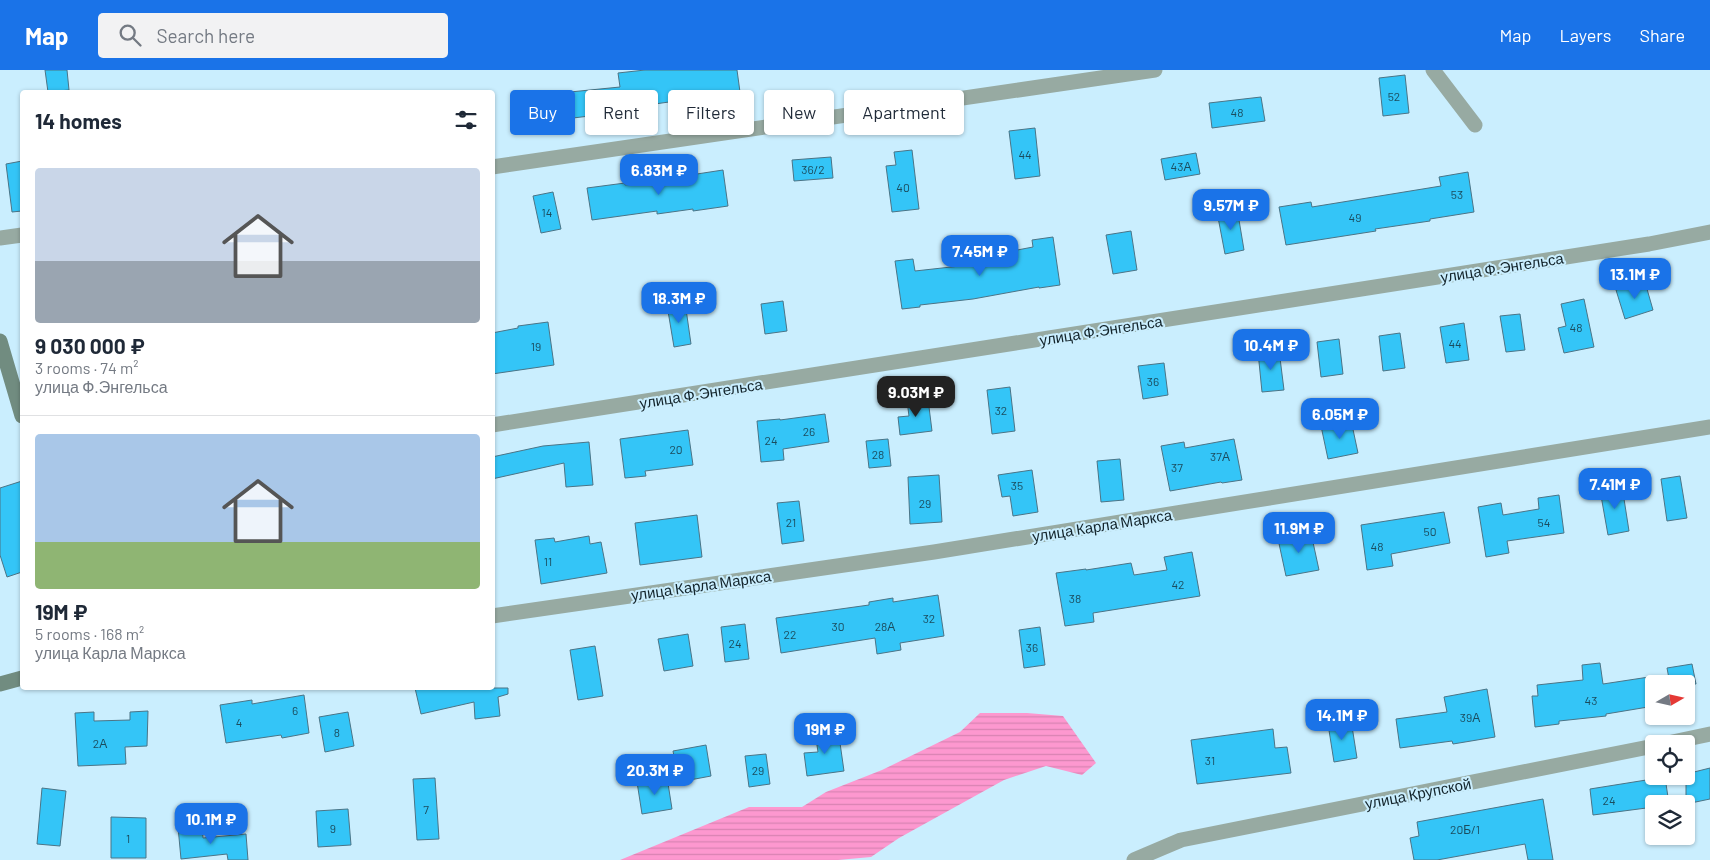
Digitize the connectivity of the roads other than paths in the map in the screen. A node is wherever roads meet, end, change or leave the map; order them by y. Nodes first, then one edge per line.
1 (1155, 70) edge
2 (1433, 70) edge
3 (1475, 125) dead end
4 (495, 167) edge
5 (1710, 232) edge
6 (20, 235) edge
7 (0, 238) edge
8 (0, 341) edge
9 (20, 409) edge
10 (495, 426) edge
11 (1710, 427) edge
12 (495, 616) edge
13 (20, 679) edge
14 (0, 684) edge
15 (1710, 734) edge
16 (1695, 737) edge
17 (1645, 748) edge
18 (1134, 860) edge

1 - 4 street
2 - 3 street
5 - 10 street, улица Ф.Энгельса
6 - 7 street
8 - 9 street
11 - 12 street, улица Карла Маркса
13 - 14 street
15 - 16 street
17 - 18 street, улица Крупской

